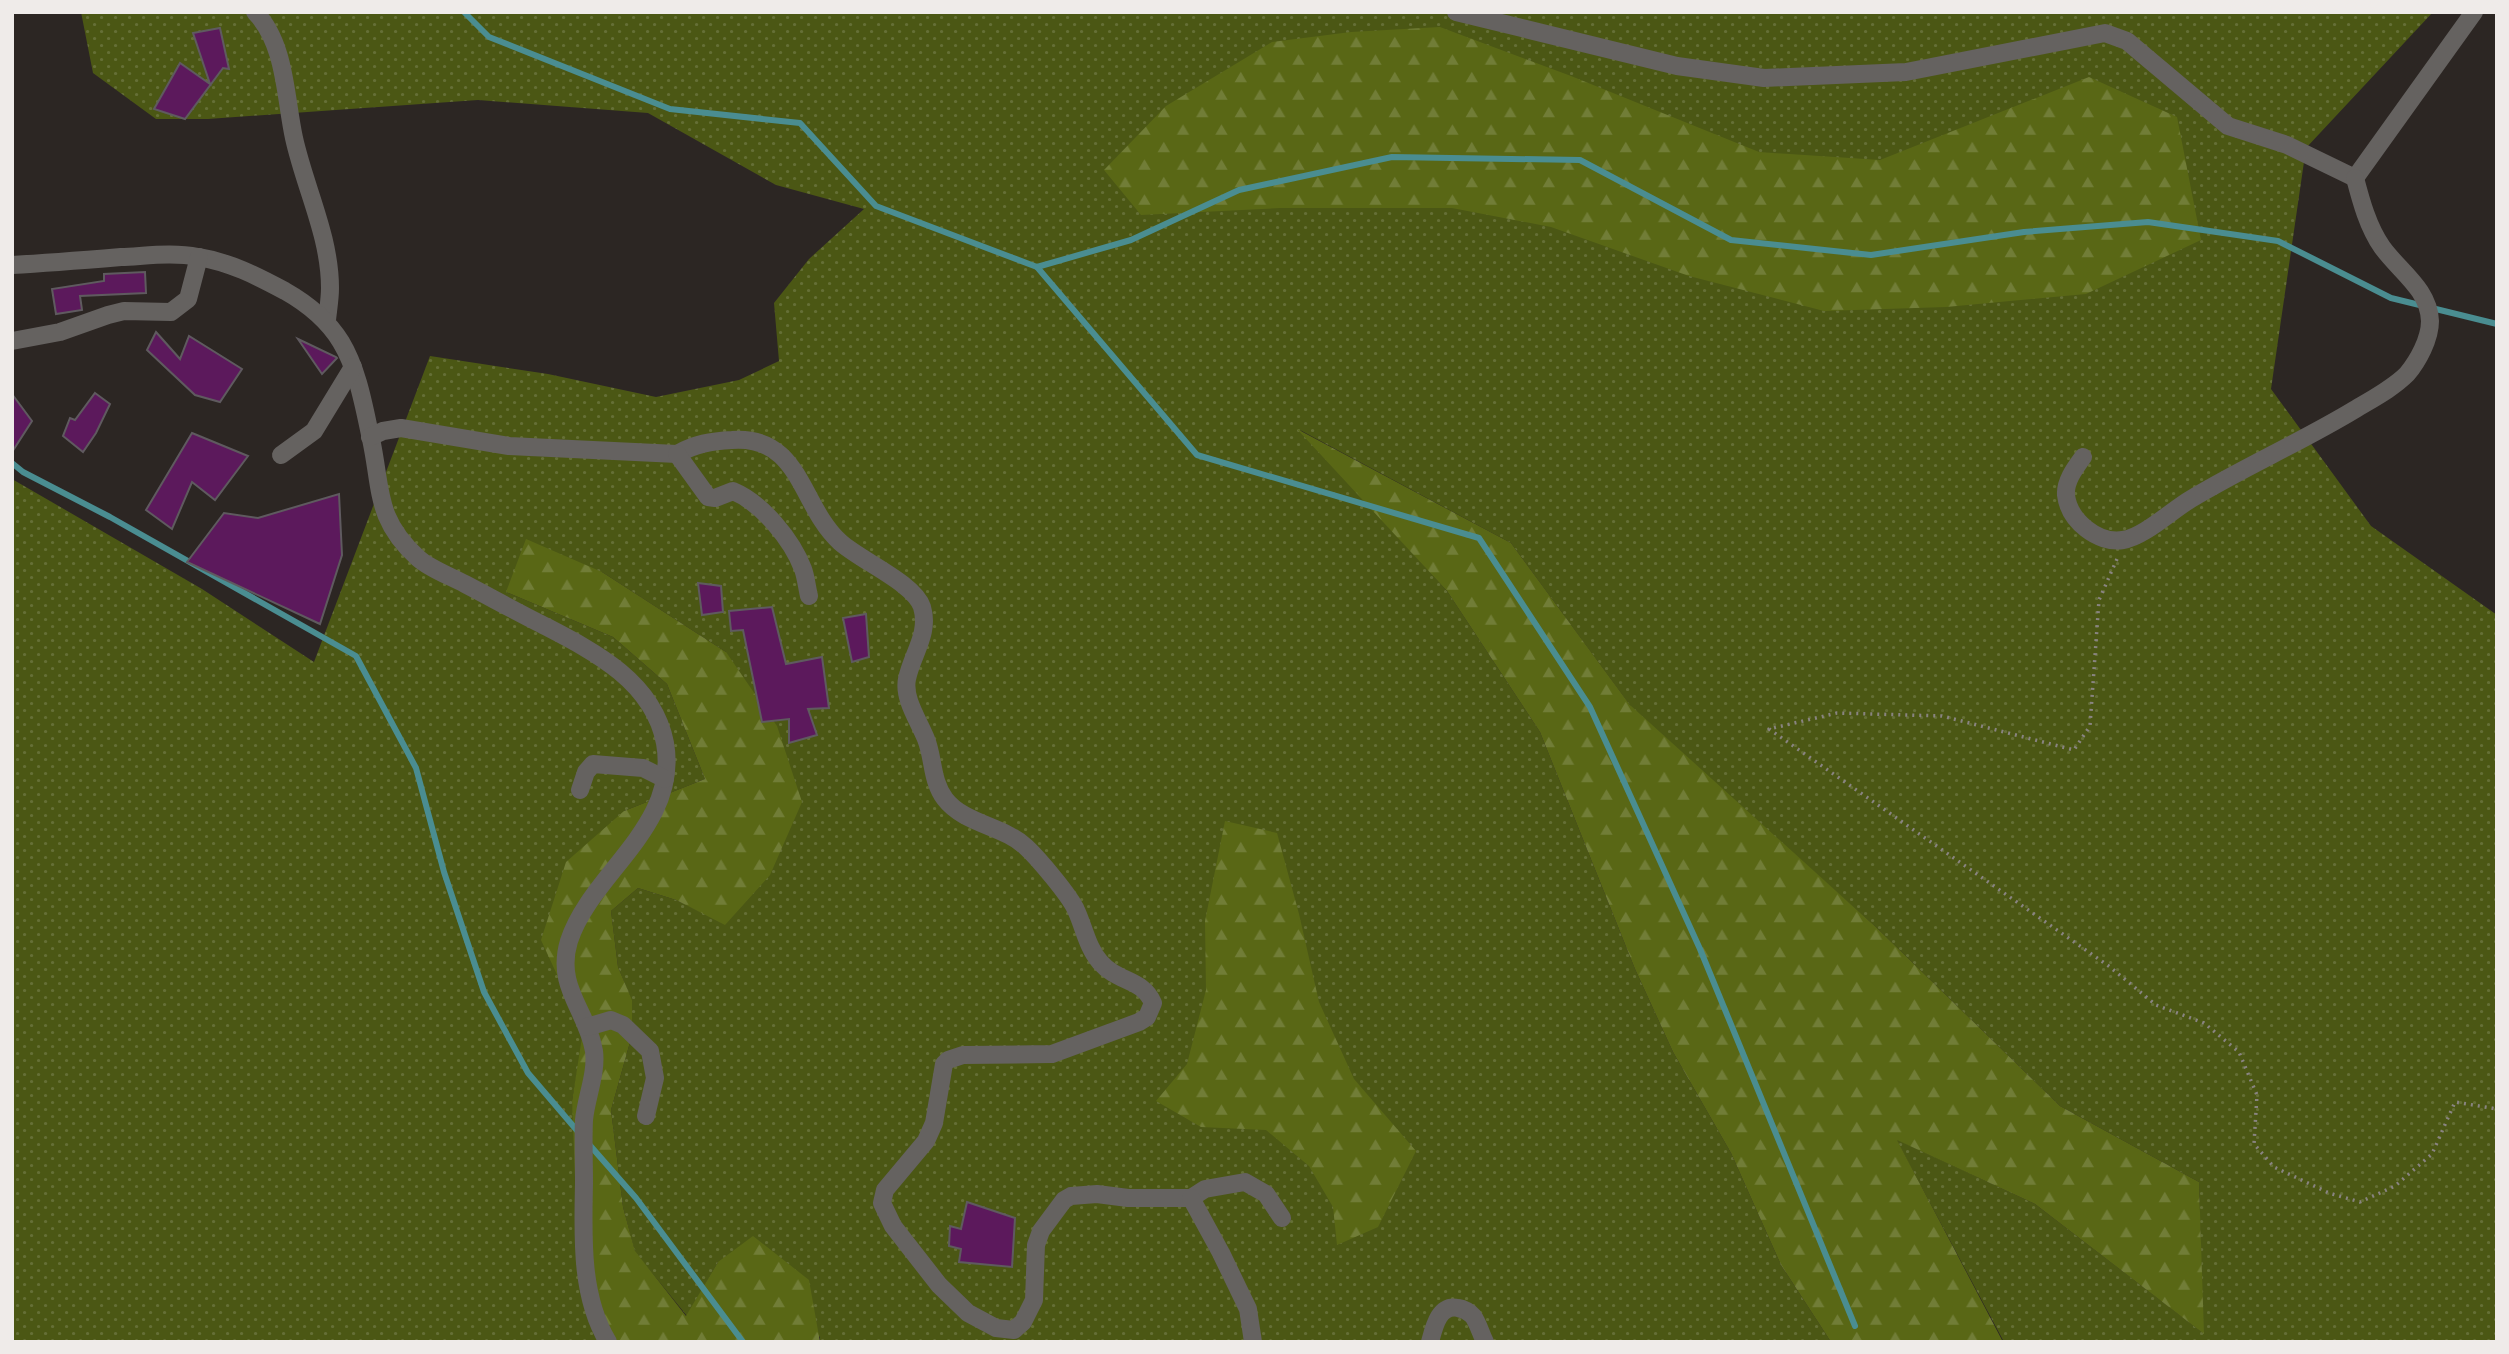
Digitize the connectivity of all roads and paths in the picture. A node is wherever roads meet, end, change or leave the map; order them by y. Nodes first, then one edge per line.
1 (255, 12) edge
2 (1456, 12) edge
3 (2474, 12) edge
4 (2355, 178) junction
5 (199, 257) junction
6 (12, 265) edge
7 (327, 320) junction
8 (12, 341) edge
9 (353, 367) junction
10 (370, 437) junction
11 (677, 454) junction
12 (281, 455) dead end
13 (2083, 457) dead end
14 (2125, 540) junction
15 (809, 596) dead end
16 (665, 779) junction
17 (580, 790) dead end
18 (587, 1027) junction
19 (2497, 1109) edge
20 (646, 1116) dead end
21 (1191, 1198) junction
22 (1282, 1218) dead end
23 (608, 1342) edge
24 (1253, 1342) edge
25 (1430, 1342) edge
26 (1485, 1342) edge

1 - 7 street
2 - 4 street
3 - 4 street
4 - 14 street
5 - 6 street
5 - 7 street
5 - 8 street
7 - 9 street
9 - 10 street
9 - 12 street
10 - 11 street
10 - 16 street
11 - 15 street
11 - 21 street
13 - 14 street
14 - 19 path
16 - 17 street
16 - 18 street
18 - 20 street
18 - 23 street
21 - 22 street
21 - 24 street
25 - 26 street

